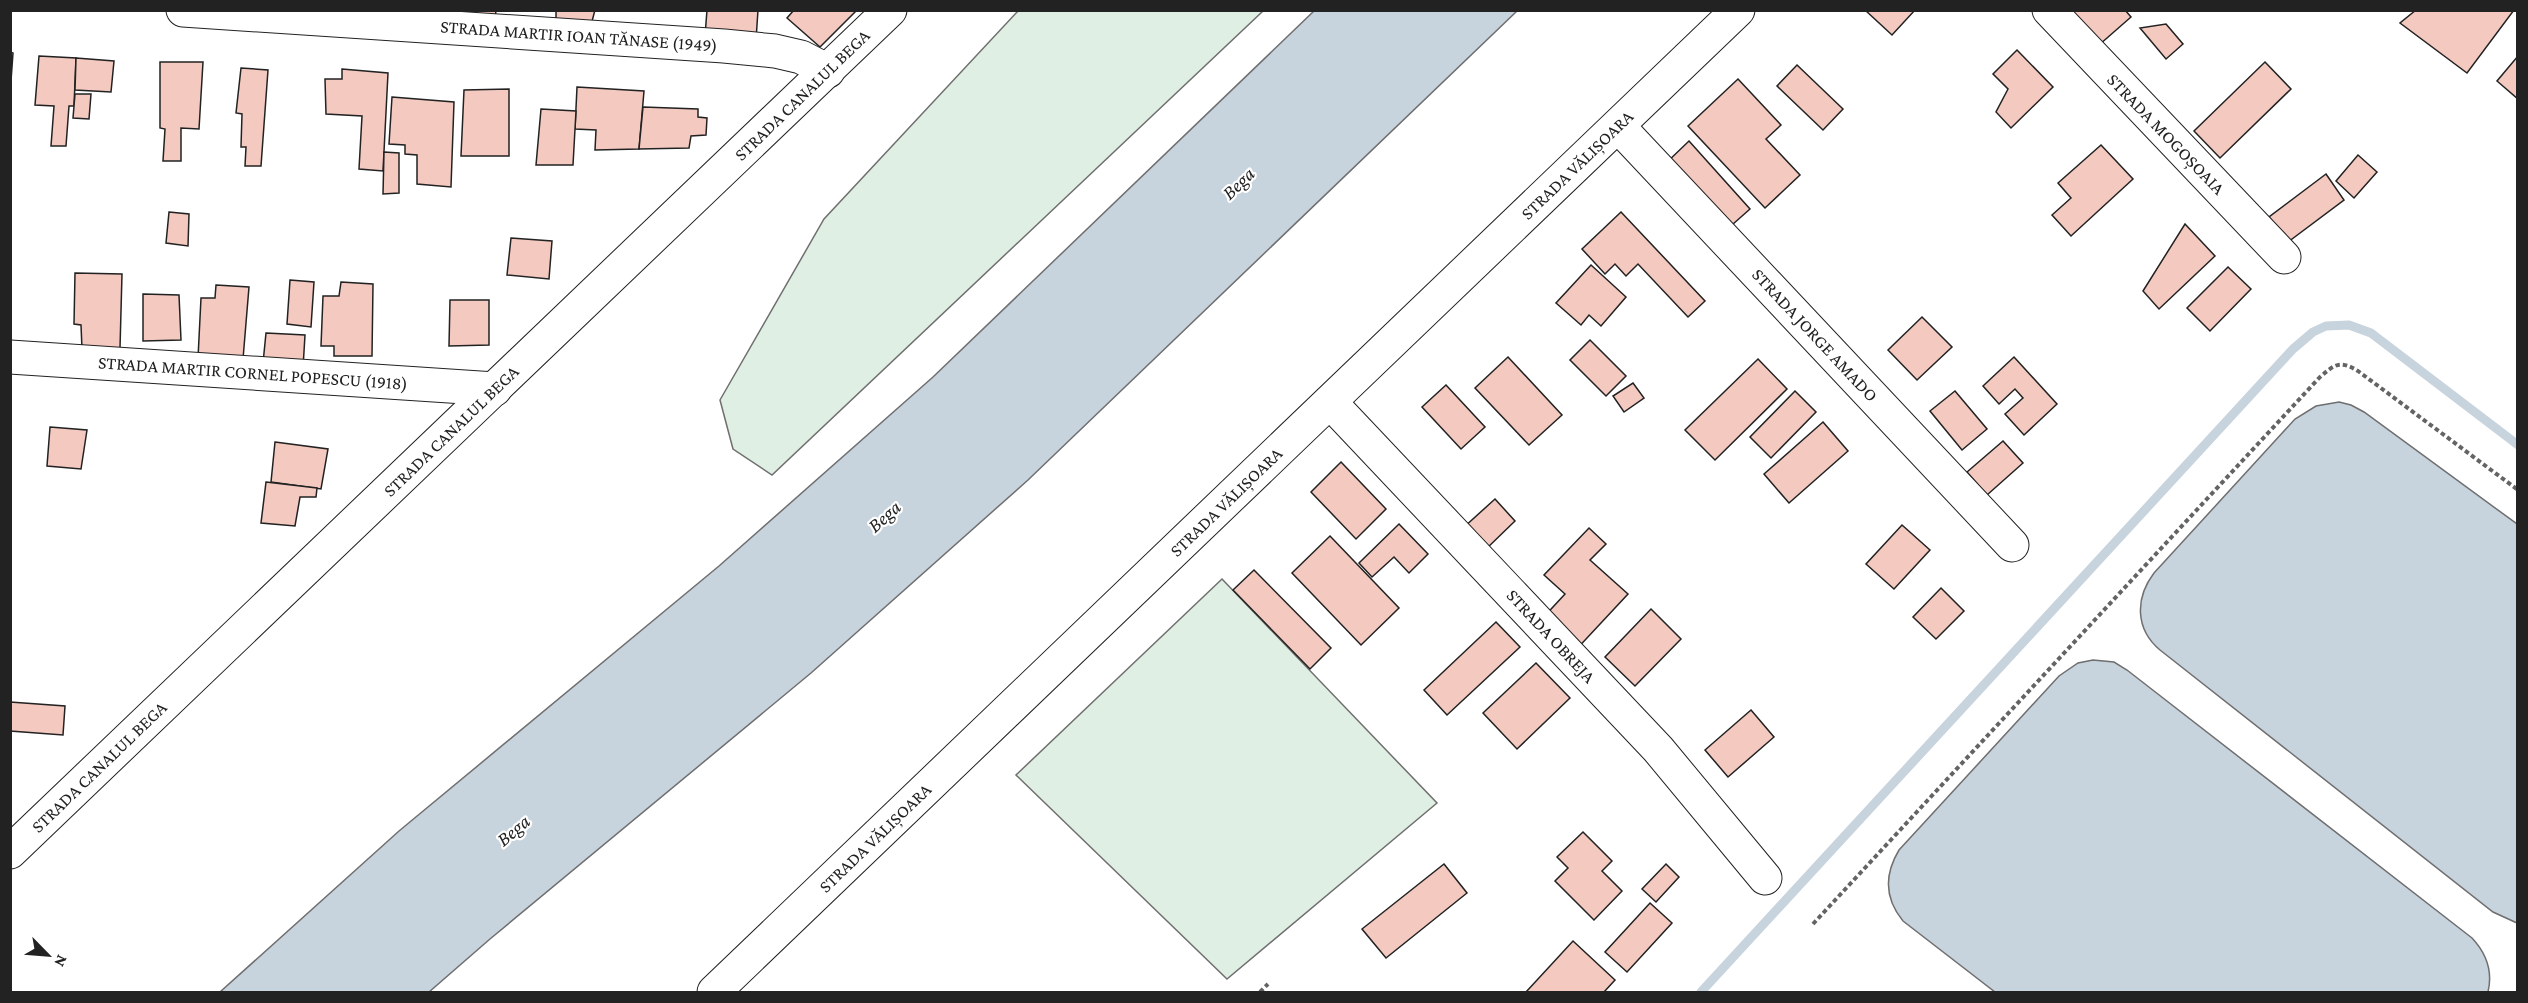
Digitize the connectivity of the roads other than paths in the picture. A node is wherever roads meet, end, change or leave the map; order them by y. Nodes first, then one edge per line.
1 (183, 10) edge
2 (890, 10) edge
3 (1738, 10) edge
4 (2049, 10) edge
5 (828, 70) junction
6 (1618, 126) junction
7 (2284, 257) dead end
8 (10, 357) edge
9 (495, 389) junction
10 (1330, 402) junction
11 (2012, 545) dead end
12 (10, 852) edge
13 (1765, 878) dead end
14 (714, 993) edge

1 - 5 street, STRADA MARTIR IOAN TĂNASE (1949)
2 - 5 street, STRADA CANALUL BEGA
3 - 6 street, STRADA VĂLIȘOARA
4 - 7 street, STRADA MOGOȘOAIA
5 - 9 street, STRADA CANALUL BEGA
6 - 10 street, STRADA VĂLIȘOARA
6 - 11 street, STRADA JORGE AMADO
8 - 9 street, STRADA MARTIR CORNEL POPESCU (1918)
9 - 12 street, STRADA CANALUL BEGA
10 - 13 street, STRADA OBREJA
10 - 14 street, STRADA VĂLIȘOARA

